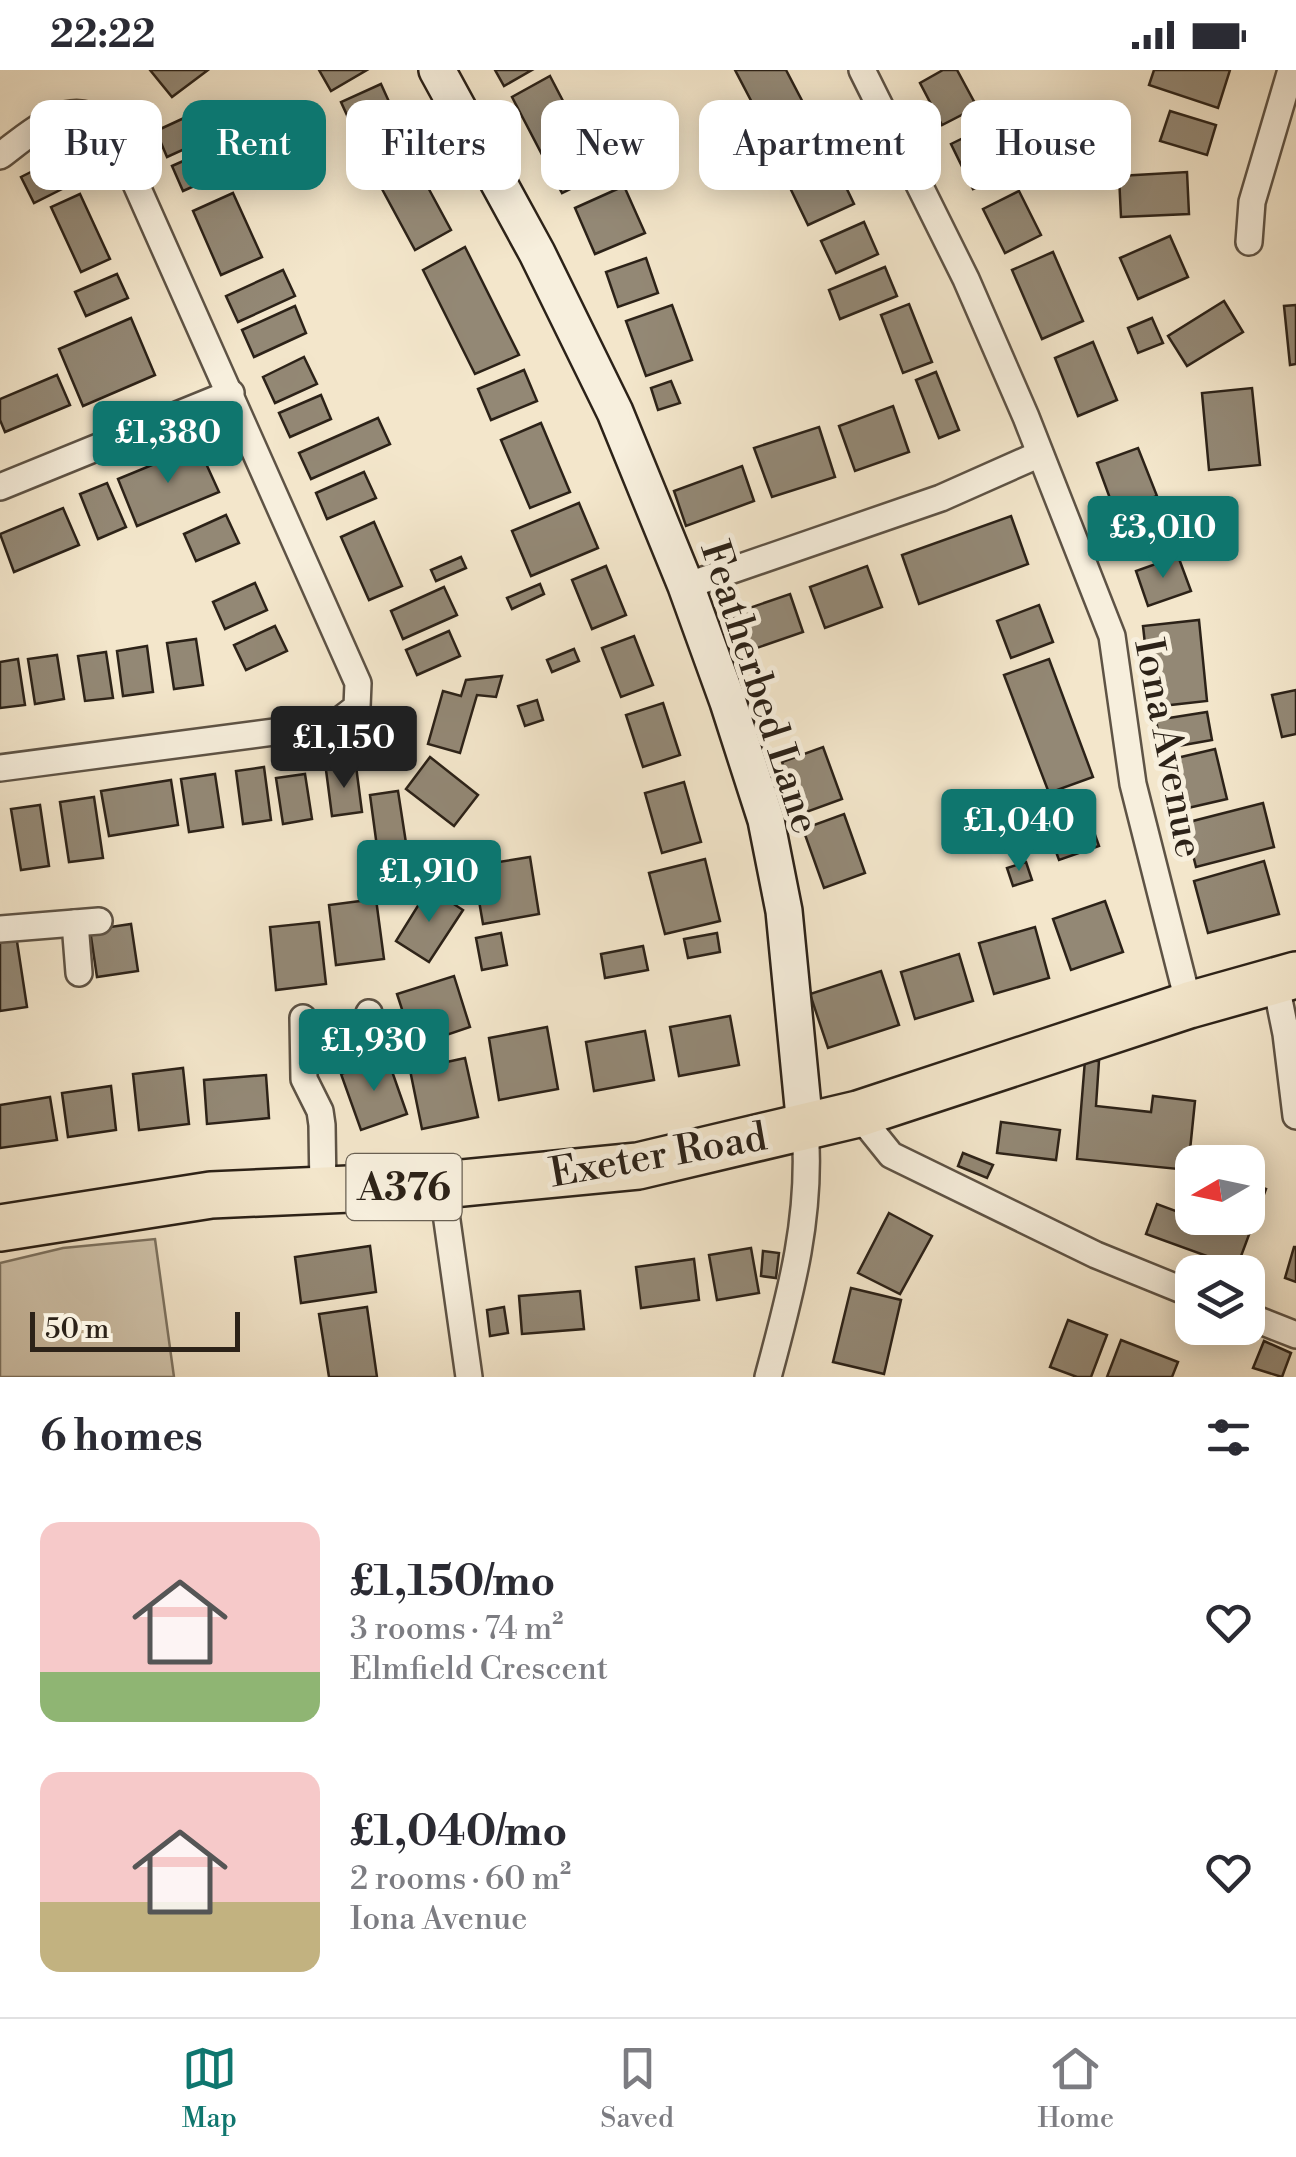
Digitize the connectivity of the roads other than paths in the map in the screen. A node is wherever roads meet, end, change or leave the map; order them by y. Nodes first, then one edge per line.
1 (437, 70) edge
2 (862, 70) edge
3 (1291, 70) edge
4 (0, 156) edge
5 (1249, 242) dead end
6 (230, 394) junction
7 (1040, 454) junction
8 (0, 487) edge
9 (686, 586) junction
10 (0, 768) edge
11 (0, 929) edge
12 (79, 973) dead end
13 (1286, 978) edge
14 (1190, 1005) junction
15 (370, 1012) dead end
16 (303, 1018) dead end
17 (306, 1047) junction
18 (858, 1114) junction
19 (1296, 1116) edge
20 (805, 1127) junction
21 (442, 1185) junction
22 (323, 1191) junction
23 (0, 1228) edge
24 (1175, 1287) edge
25 (1265, 1323) edge
26 (1296, 1335) edge
27 (468, 1377) edge
28 (768, 1377) edge

1 - 9 street, Featherbed Lane
2 - 7 street, Iona Avenue
3 - 5 street
4 - 6 street
6 - 8 street
6 - 10 street
7 - 9 street
7 - 14 street, Iona Avenue
9 - 20 street, Featherbed Lane
11 - 12 street
13 - 14 highway, Exeter Road / A376
13 - 19 street
14 - 18 highway, Exeter Road / A376
15 - 17 street
16 - 17 street
17 - 22 street
18 - 20 highway, Exeter Road / A376
18 - 24 street
20 - 21 highway, Exeter Road / A376
20 - 28 street, Featherbed Lane
21 - 22 highway, Exeter Road / A376
21 - 27 street
22 - 23 highway, Exeter Road / A376
25 - 26 street

